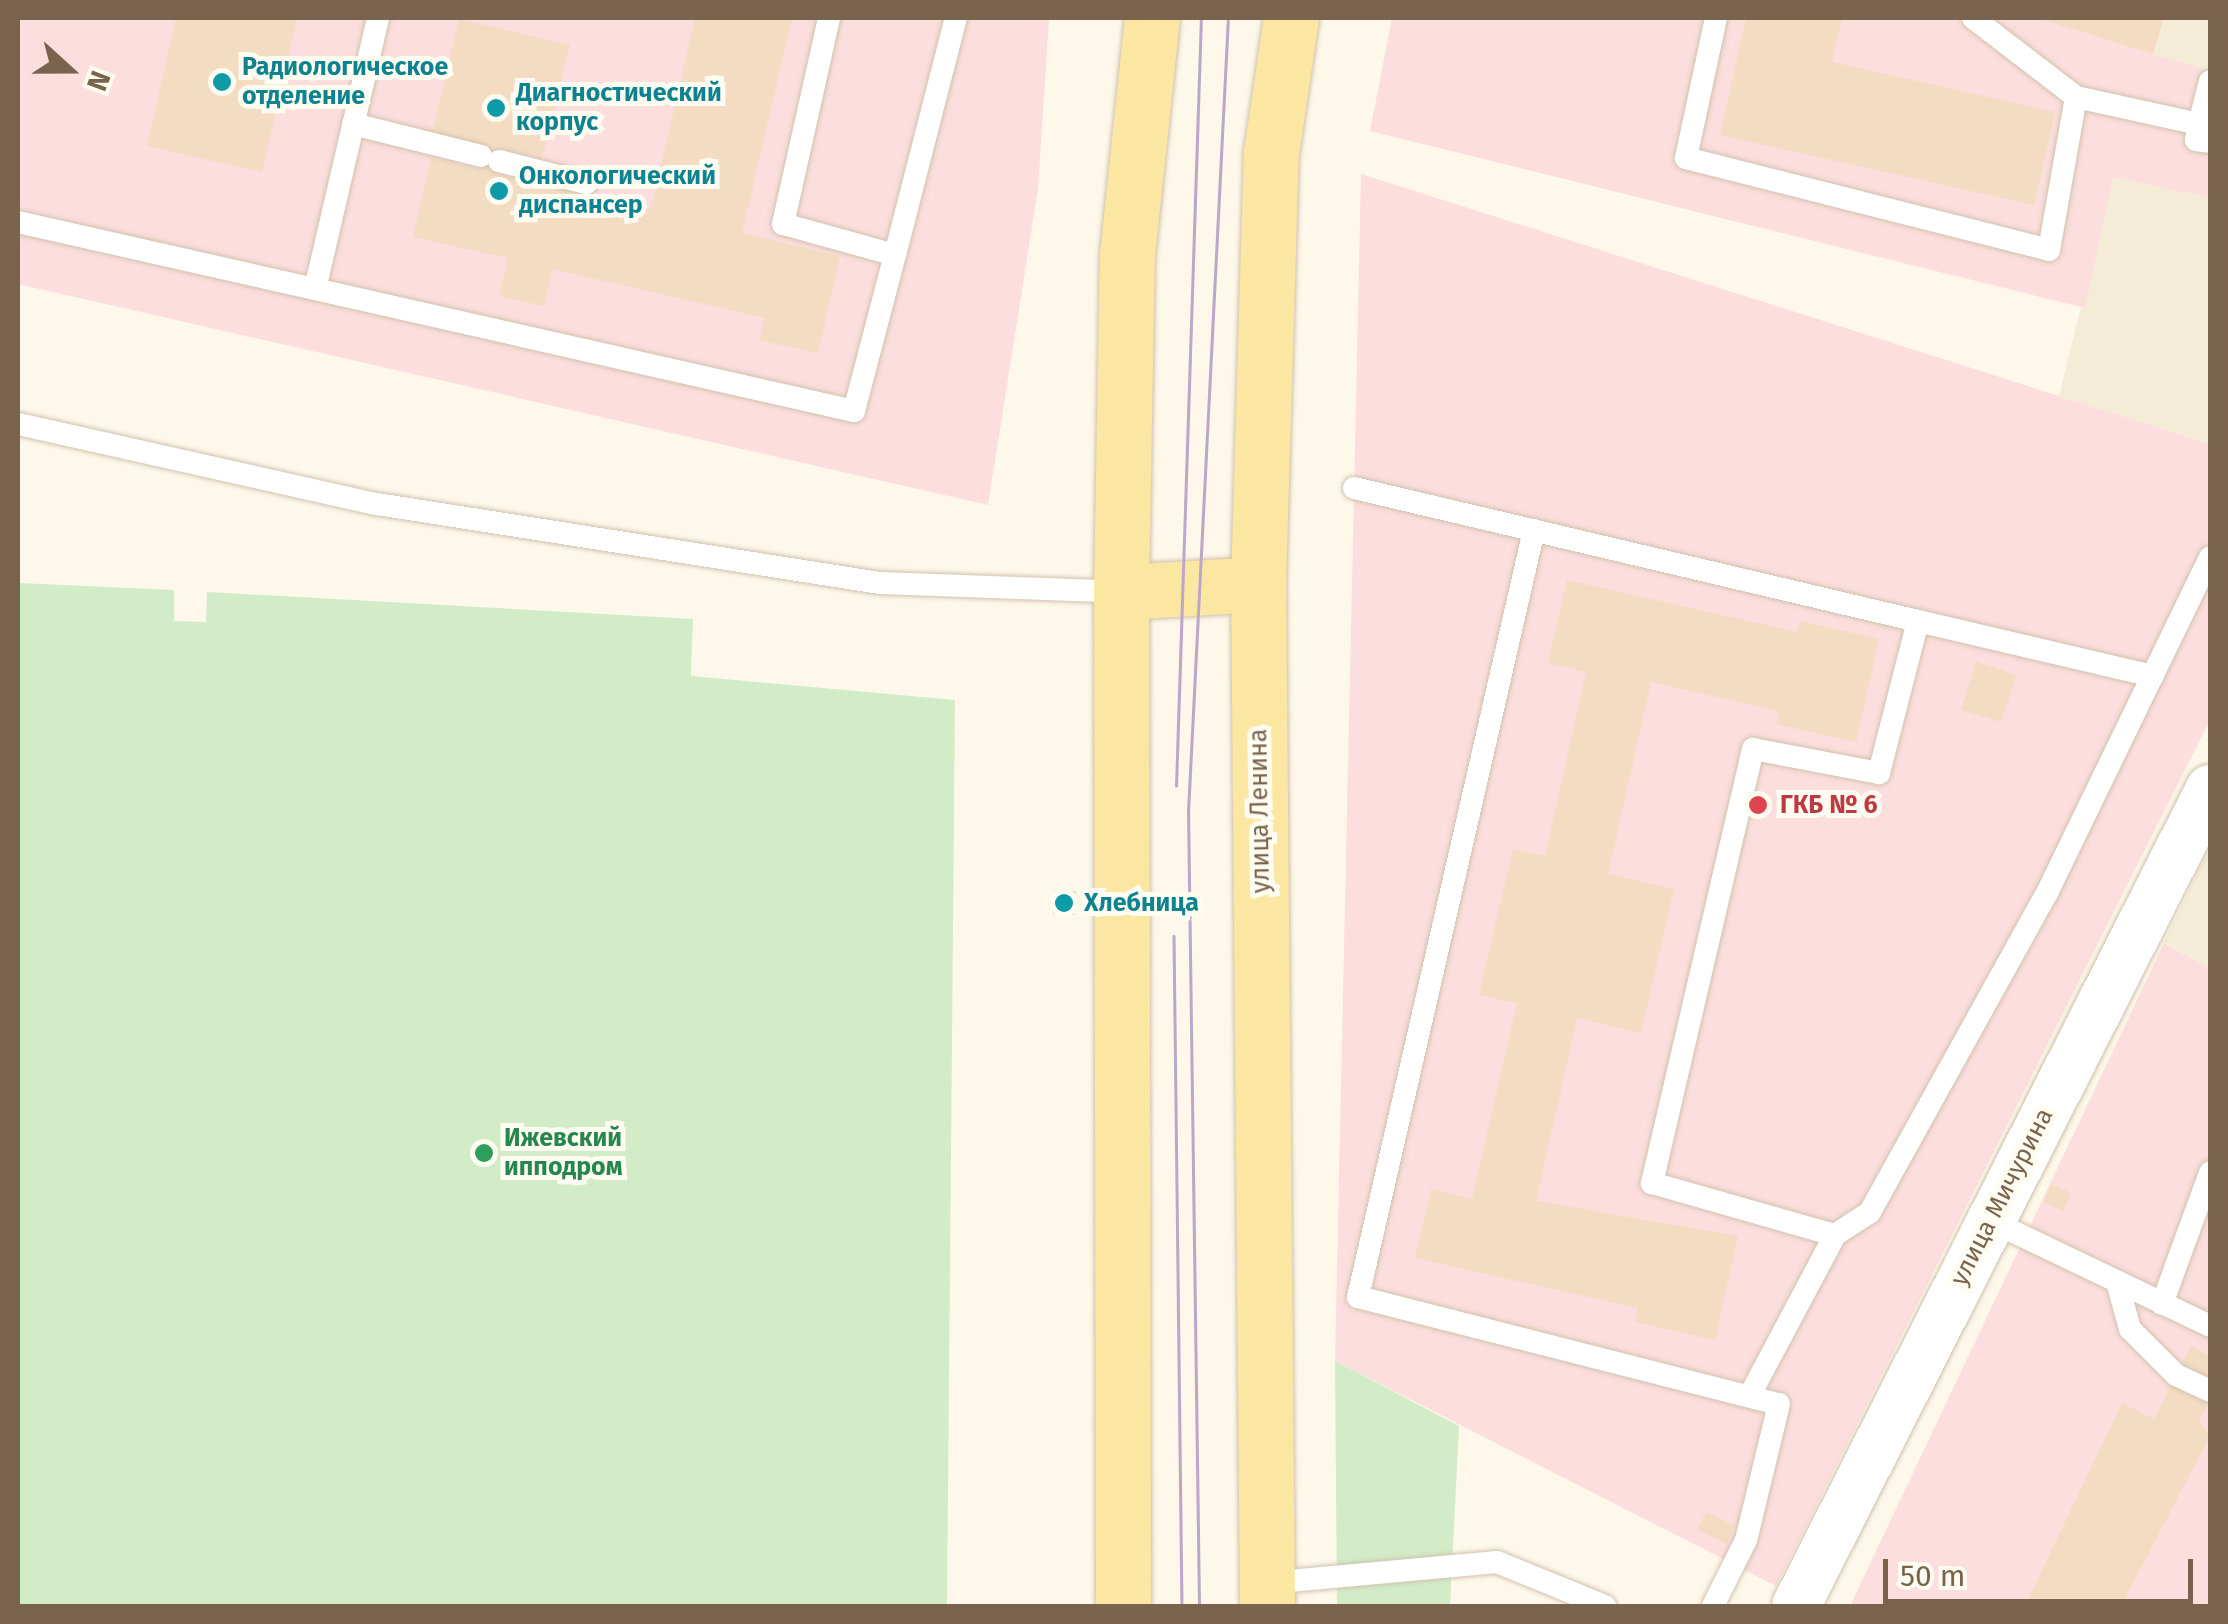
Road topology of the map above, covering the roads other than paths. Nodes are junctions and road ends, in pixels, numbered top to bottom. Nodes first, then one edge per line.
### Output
1 (378, 18) edge
2 (828, 18) edge
3 (956, 18) edge
4 (1152, 18) edge
5 (1292, 18) edge
6 (1716, 18) edge
7 (1974, 18) edge
8 (2210, 81) edge
9 (2076, 97) junction
10 (353, 124) junction
11 (2205, 133) edge
12 (586, 183) dead end
13 (18, 222) edge
14 (896, 255) junction
15 (315, 289) junction
16 (18, 424) edge
17 (1354, 488) dead end
18 (1534, 530) junction
19 (2210, 558) edge
20 (1258, 584) junction
21 (1121, 592) junction
22 (1918, 621) junction
23 (2153, 676) junction
24 (2210, 789) edge
25 (2210, 1173) edge
26 (1989, 1220) junction
27 (1835, 1235) junction
28 (2117, 1282) junction
29 (2162, 1304) junction
30 (2210, 1326) edge
31 (2210, 1391) edge
32 (1750, 1395) junction
33 (1267, 1595) edge
34 (1123, 1606) edge
35 (1605, 1606) edge
36 (1714, 1606) edge
37 (1796, 1606) edge

1 - 10 lane
2 - 14 lane
3 - 14 lane
4 - 21 main road
5 - 20 main road, улица Ленина
6 - 9 lane
7 - 9 lane
8 - 11 lane
9 - 11 lane
10 - 12 lane
10 - 15 lane
13 - 15 lane
14 - 15 lane
16 - 21 lane
17 - 18 lane
18 - 22 lane
18 - 32 lane
19 - 23 lane
20 - 21 main road
20 - 33 main road, улица Ленина
21 - 34 main road
22 - 23 lane
22 - 27 lane
23 - 27 lane
24 - 26 street, улица Мичурина
25 - 29 lane
26 - 28 lane
26 - 37 street, улица Мичурина
27 - 32 lane
28 - 29 lane
28 - 31 lane
29 - 30 lane
32 - 36 lane
33 - 35 lane

